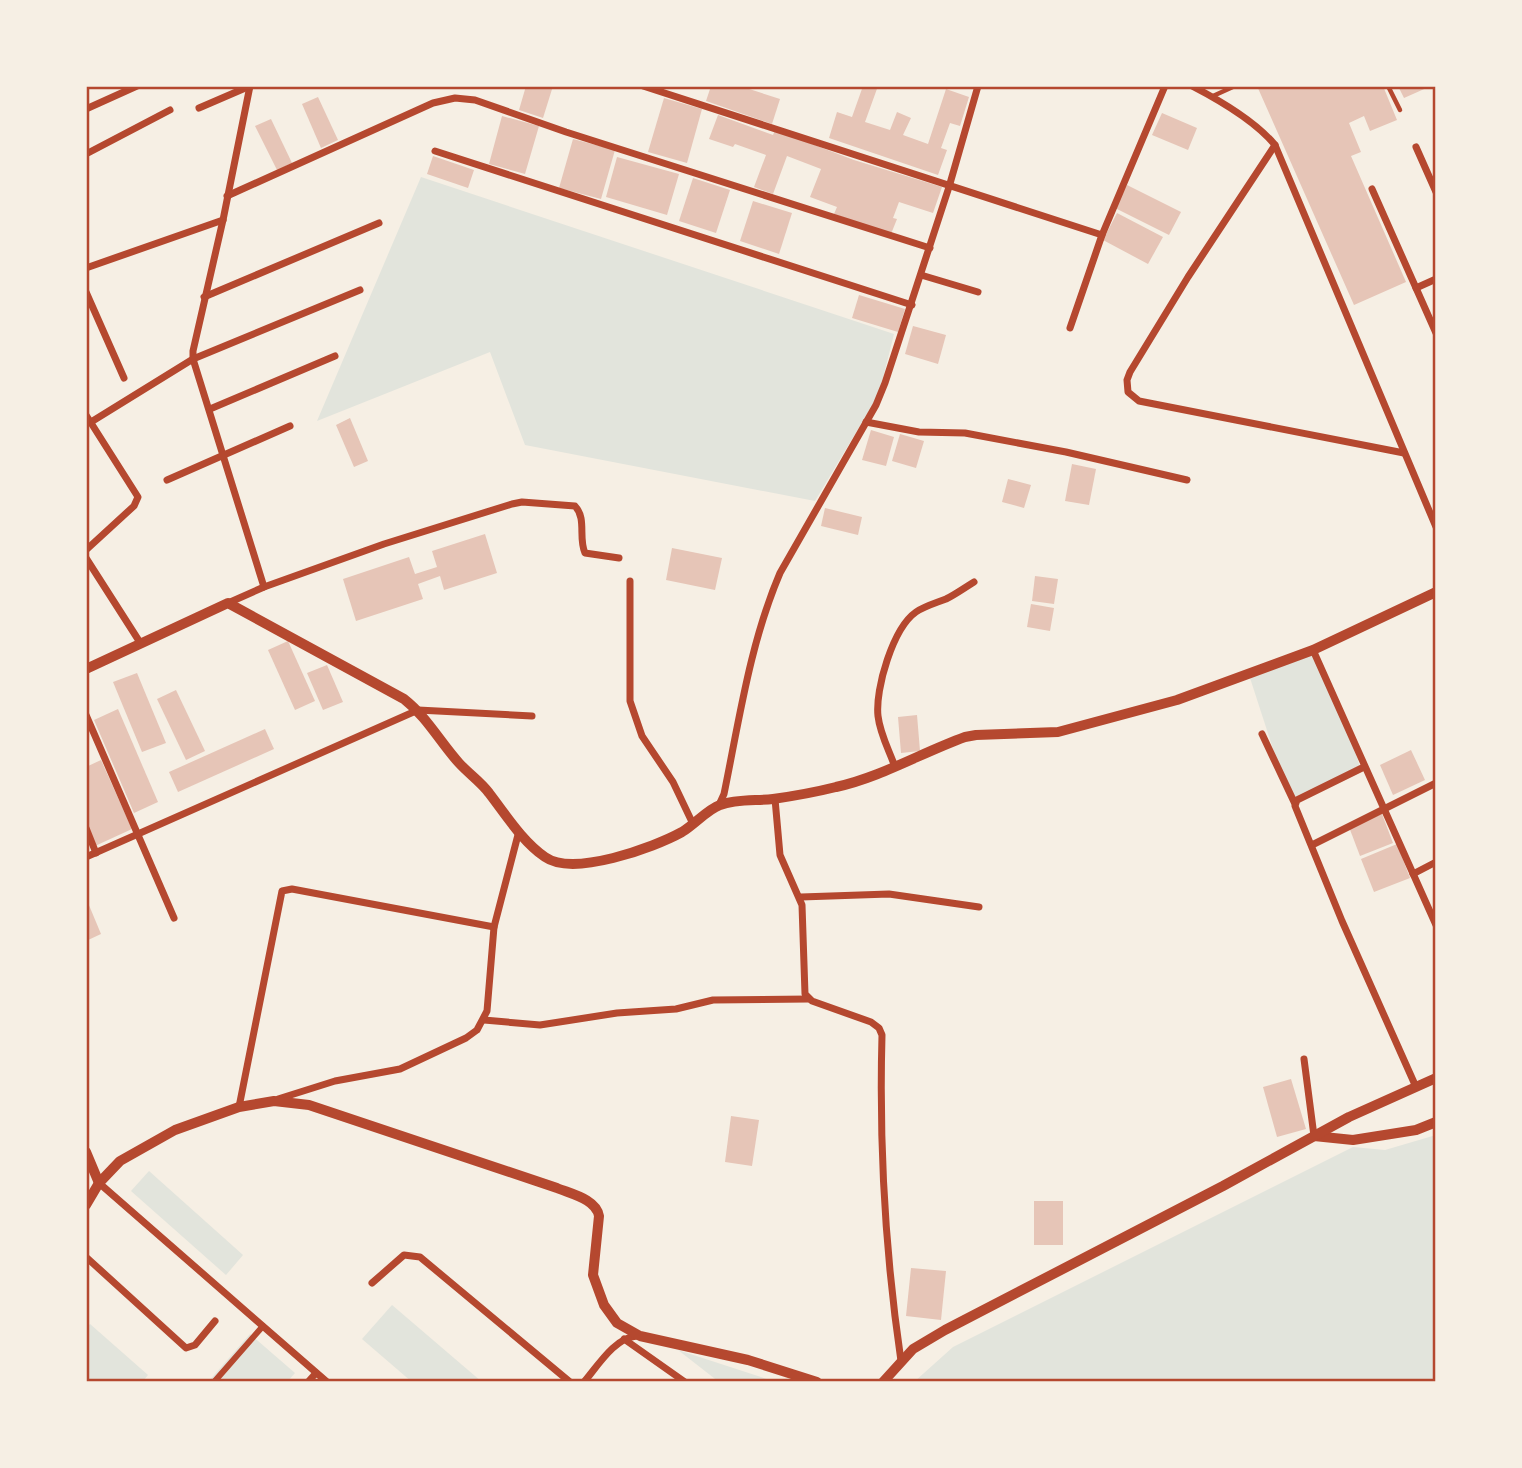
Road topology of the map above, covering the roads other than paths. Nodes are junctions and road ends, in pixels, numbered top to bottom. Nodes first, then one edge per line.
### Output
1 (137, 86) edge
2 (250, 86) edge
3 (643, 86) edge
4 (978, 86) edge
5 (1165, 86) edge
6 (1192, 86) edge
7 (1235, 86) edge
8 (1388, 86) edge
9 (1212, 96) junction
10 (200, 108) dead end
11 (86, 110) edge
12 (170, 110) dead end
13 (1400, 110) dead end
14 (1275, 145) junction
15 (1416, 147) dead end
16 (435, 151) dead end
17 (86, 154) edge
18 (949, 187) junction
19 (1372, 190) dead end
20 (1436, 192) edge
21 (227, 196) junction
22 (223, 220) junction
23 (379, 223) dead end
24 (1102, 236) junction
25 (929, 248) junction
26 (86, 268) edge
27 (921, 275) junction
28 (1436, 279) edge
29 (1416, 288) junction
30 (359, 290) dead end
31 (86, 292) edge
32 (978, 292) dead end
33 (204, 297) junction
34 (912, 304) junction
35 (1070, 328) dead end
36 (1436, 333) edge
37 (335, 356) dead end
38 (193, 359) junction
39 (124, 378) dead end
40 (210, 409) junction
41 (86, 415) edge
42 (91, 422) junction
43 (866, 422) junction
44 (290, 426) dead end
45 (1404, 453) junction
46 (222, 455) junction
47 (167, 480) dead end
48 (1187, 480) dead end
49 (1436, 527) edge
50 (86, 550) edge
51 (86, 558) edge
52 (619, 558) dead end
53 (630, 581) dead end
54 (974, 582) dead end
55 (264, 587) junction
56 (1436, 592) edge
57 (228, 603) junction
58 (141, 643) junction
59 (1313, 650) junction
60 (86, 669) edge
61 (418, 710) junction
62 (86, 715) edge
63 (533, 716) dead end
64 (1262, 734) dead end
65 (895, 767) junction
66 (1364, 767) junction
67 (1436, 783) edge
68 (775, 799) junction
69 (1295, 804) junction
70 (719, 805) junction
71 (1384, 810) junction
72 (693, 824) junction
73 (86, 828) edge
74 (519, 831) junction
75 (136, 834) junction
76 (1312, 845) junction
77 (96, 853) junction
78 (86, 857) edge
79 (1436, 863) edge
80 (1413, 874) junction
81 (801, 897) junction
82 (979, 906) dead end
83 (174, 918) dead end
84 (1436, 925) edge
85 (494, 927) junction
86 (810, 999) junction
87 (484, 1020) junction
88 (1304, 1059) dead end
89 (1436, 1078) edge
90 (1416, 1087) junction
91 (274, 1101) junction
92 (239, 1107) junction
93 (1436, 1122) edge
94 (1314, 1136) junction
95 (86, 1152) edge
96 (99, 1183) junction
97 (86, 1205) edge
98 (86, 1257) edge
99 (372, 1283) dead end
100 (215, 1321) dead end
101 (263, 1326) junction
102 (640, 1336) junction
103 (624, 1339) junction
104 (901, 1361) junction
105 (316, 1373) junction
106 (214, 1382) edge
107 (308, 1382) edge
108 (327, 1382) edge
109 (570, 1382) edge
110 (584, 1382) edge
111 (685, 1382) edge
112 (817, 1382) edge
113 (883, 1382) edge

1 - 11 street
2 - 10 street
2 - 21 street
3 - 18 street
4 - 18 street
5 - 24 street
6 - 9 street
7 - 9 lane
8 - 13 lane
9 - 14 street
12 - 17 street
14 - 45 street
14 - 45 street
15 - 20 street
16 - 34 street
18 - 24 street
18 - 25 street
19 - 29 street
21 - 22 street
21 - 25 street
22 - 26 street
22 - 33 street
23 - 33 street
24 - 35 street
25 - 27 street
27 - 32 street
27 - 34 street
28 - 29 street
29 - 36 street
30 - 38 street
31 - 39 street
33 - 38 street
34 - 43 street
37 - 40 street
38 - 40 street
38 - 42 street
40 - 46 street
41 - 42 street
42 - 50 street
43 - 48 street
43 - 70 street
44 - 46 street
45 - 49 street
46 - 47 street
46 - 55 street
51 - 58 street
52 - 55 street
53 - 72 street
54 - 65 street
55 - 57 street
56 - 59 street
57 - 58 street
57 - 61 street
58 - 60 street
59 - 65 street
59 - 66 street
61 - 63 street
61 - 74 street
61 - 75 street
62 - 75 street
64 - 69 street
65 - 68 street
66 - 69 street
66 - 71 street
67 - 71 street
68 - 70 street
68 - 81 street
69 - 76 street
70 - 72 street
71 - 76 street
71 - 80 street
72 - 74 street
73 - 77 street
74 - 85 street
75 - 77 street
75 - 83 street
76 - 90 street
77 - 78 street
79 - 80 street
80 - 84 street
81 - 82 street
81 - 86 street
85 - 87 street
85 - 92 street
86 - 87 street
86 - 104 street
87 - 91 street
88 - 94 street
89 - 90 street
90 - 94 street
91 - 92 street
91 - 102 street
92 - 96 street
93 - 94 street
94 - 104 street
95 - 96 street
96 - 97 street
96 - 101 street
98 - 100 street
99 - 109 street
101 - 105 street
101 - 106 street
102 - 103 street
102 - 112 street
103 - 110 street
103 - 111 street
104 - 113 street
105 - 107 street
105 - 108 street

